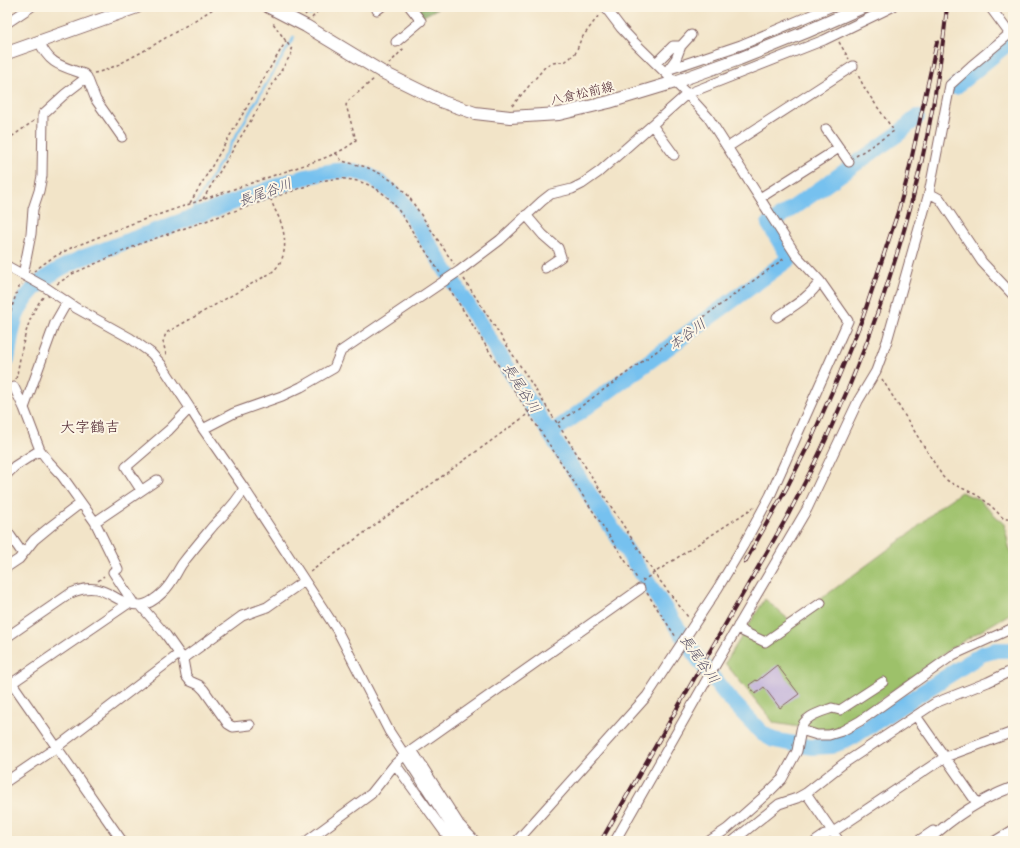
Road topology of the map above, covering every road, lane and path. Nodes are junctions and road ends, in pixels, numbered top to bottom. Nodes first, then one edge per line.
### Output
1 (31, 7) edge
2 (137, 7) edge
3 (216, 7) edge
4 (321, 7) edge
5 (410, 7) edge
6 (830, 7) edge
7 (892, 7) edge
8 (990, 7) edge
9 (273, 9) edge
10 (820, 9) edge
11 (858, 9) edge
12 (602, 10) edge
13 (7, 23) edge
14 (306, 26) junction
15 (1011, 33) edge
16 (692, 35) dead end
17 (835, 35) junction
18 (39, 41) junction
19 (286, 42) junction
20 (396, 42) dead end
21 (681, 46) junction
22 (7, 53) edge
23 (656, 63) junction
24 (853, 66) junction
25 (666, 71) junction
26 (382, 72) junction
27 (87, 77) junction
28 (675, 82) junction
29 (687, 94) junction
30 (43, 114) junction
31 (503, 116) junction
32 (652, 125) junction
33 (826, 129) dead end
34 (122, 137) dead end
35 (7, 140) edge
36 (728, 147) junction
37 (839, 148) junction
38 (336, 153) junction
39 (674, 155) dead end
40 (849, 162) joint
41 (929, 193) junction
42 (760, 198) junction
43 (271, 199) dead end
44 (202, 200) junction
45 (190, 204) junction
46 (526, 215) junction
47 (794, 252) junction
48 (7, 266) edge
49 (544, 268) dead end
50 (457, 272) junction
51 (27, 277) junction
52 (820, 281) junction
53 (1013, 295) edge
54 (67, 302) junction
55 (777, 317) dead end
56 (7, 323) edge
57 (157, 359) junction
58 (876, 370) junction
59 (14, 387) dead end
60 (544, 401) junction
61 (24, 408) junction
62 (190, 408) junction
63 (558, 423) junction
64 (203, 429) junction
65 (40, 450) junction
66 (7, 474) edge
67 (157, 480) dead end
68 (244, 488) junction
69 (141, 490) junction
70 (770, 496) junction
71 (82, 503) junction
72 (1012, 519) dead end
73 (95, 522) junction
74 (7, 531) edge
75 (23, 554) junction
76 (7, 567) edge
77 (113, 572) junction
78 (653, 573) junction
79 (303, 580) junction
80 (641, 585) joint
81 (94, 588) junction
82 (821, 603) dead end
83 (135, 604) junction
84 (693, 626) junction
85 (738, 626) junction
86 (1013, 629) edge
87 (7, 637) edge
88 (181, 657) junction
89 (1013, 670) edge
90 (10, 681) edge
91 (882, 682) dead end
92 (916, 716) junction
93 (250, 725) dead end
94 (801, 732) junction
95 (1013, 732) edge
96 (57, 747) junction
97 (408, 752) junction
98 (945, 757) junction
99 (395, 764) junction
100 (7, 781) edge
101 (1013, 786) edge
102 (806, 793) junction
103 (977, 803) junction
104 (954, 818) junction
105 (1013, 830) edge
106 (833, 831) junction
107 (122, 841) edge
108 (308, 841) edge
109 (451, 841) edge
110 (463, 841) edge
111 (475, 841) edge
112 (517, 841) edge
113 (615, 841) edge
114 (709, 841) edge
115 (733, 841) edge
116 (816, 841) edge
117 (839, 841) edge
118 (918, 841) edge
119 (928, 841) edge
120 (995, 841) edge

1 - 13 street
2 - 18 main road
3 - 27 path
4 - 14 path
5 - 20 street
6 - 10 street
7 - 17 street
8 - 15 street
9 - 14 main road, 八倉松前線
9 - 19 path
10 - 25 street
11 - 28 main road, 八倉松前線
12 - 23 street
12 - 31 path
14 - 26 main road, 八倉松前線
15 - 41 street
16 - 21 street
17 - 24 path
17 - 29 street
18 - 22 main road
18 - 27 street
19 - 44 path
19 - 45 path
21 - 23 street
21 - 25 street
23 - 25 street
24 - 36 street
24 - 40 path
25 - 28 street
26 - 31 main road, 八倉松前線
26 - 38 path
27 - 30 street
27 - 34 street
28 - 29 street
28 - 31 main road, 八倉松前線
29 - 32 street
29 - 36 street
30 - 35 path
30 - 51 street
32 - 39 street
32 - 46 street
33 - 37 street
36 - 42 street
37 - 40 street
37 - 42 street
38 - 44 path
38 - 50 path
41 - 53 street
41 - 58 street
42 - 47 street
43 - 57 path
44 - 45 path
45 - 51 path
46 - 49 street
46 - 50 street
47 - 52 street
47 - 63 path
48 - 51 street
50 - 60 path
50 - 64 street
51 - 54 street
51 - 56 path
52 - 55 street
52 - 70 street
54 - 57 street
54 - 61 street
57 - 62 street
58 - 72 path
58 - 85 street
59 - 61 street
60 - 63 path
60 - 79 path
61 - 65 street
62 - 64 street
62 - 69 street
63 - 78 path
64 - 68 street
65 - 66 street
65 - 71 street
67 - 69 street
68 - 79 street
68 - 83 street
69 - 73 street
70 - 78 path
70 - 84 street
71 - 73 street
71 - 75 street
73 - 77 street
74 - 75 street
75 - 76 street
77 - 81 path
77 - 83 street
78 - 80 path
78 - 84 path
79 - 88 street
79 - 97 street
80 - 97 street
81 - 83 street
81 - 87 street
82 - 85 street
83 - 88 street
83 - 90 street
84 - 112 street
85 - 113 street
86 - 94 street
88 - 93 street
88 - 96 street
89 - 92 street
90 - 96 street
91 - 94 street
92 - 98 street
92 - 102 street
94 - 114 street
95 - 98 street
96 - 100 street
96 - 107 street
97 - 99 street
97 - 110 street
97 - 111 street
98 - 103 street
98 - 106 street
99 - 108 street
99 - 109 street
101 - 103 street
102 - 106 street
102 - 115 street
103 - 104 street
104 - 118 street
104 - 119 street
105 - 120 street
106 - 116 street
106 - 117 street

